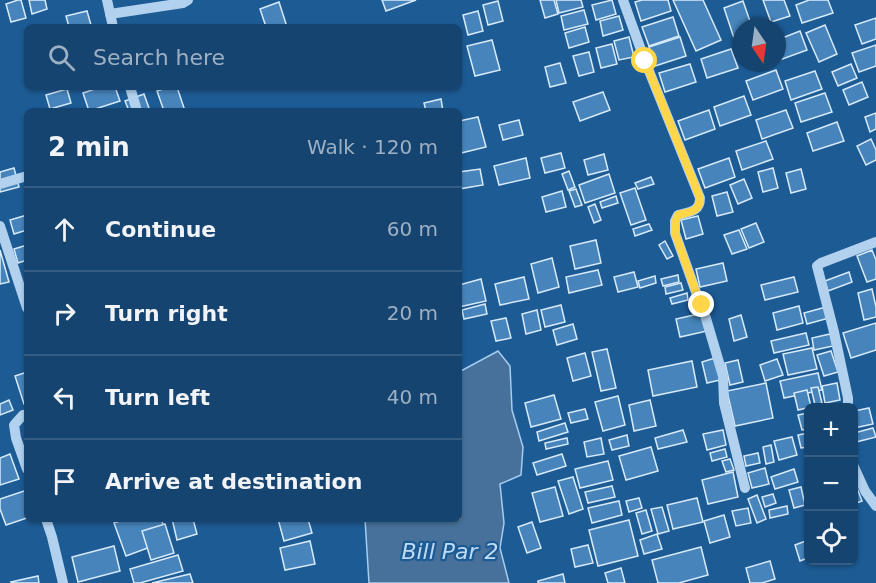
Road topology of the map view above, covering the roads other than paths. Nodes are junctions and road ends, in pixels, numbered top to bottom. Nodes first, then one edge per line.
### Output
1 (106, 0) edge
2 (188, 0) edge
3 (623, 0) edge
4 (110, 14) junction
5 (112, 24) edge
6 (131, 90) edge
7 (136, 108) edge
8 (24, 177) edge
9 (0, 184) edge
10 (0, 226) edge
11 (876, 242) edge
12 (24, 299) edge
13 (848, 403) edge
14 (24, 415) edge
15 (24, 461) edge
16 (858, 476) edge
17 (745, 488) dead end
18 (876, 506) edge
19 (47, 522) edge
20 (63, 583) edge

1 - 4 street
2 - 4 street
3 - 17 street
4 - 5 street
6 - 7 street
8 - 9 street
10 - 12 street
11 - 13 street
14 - 15 street
16 - 18 street
19 - 20 street

